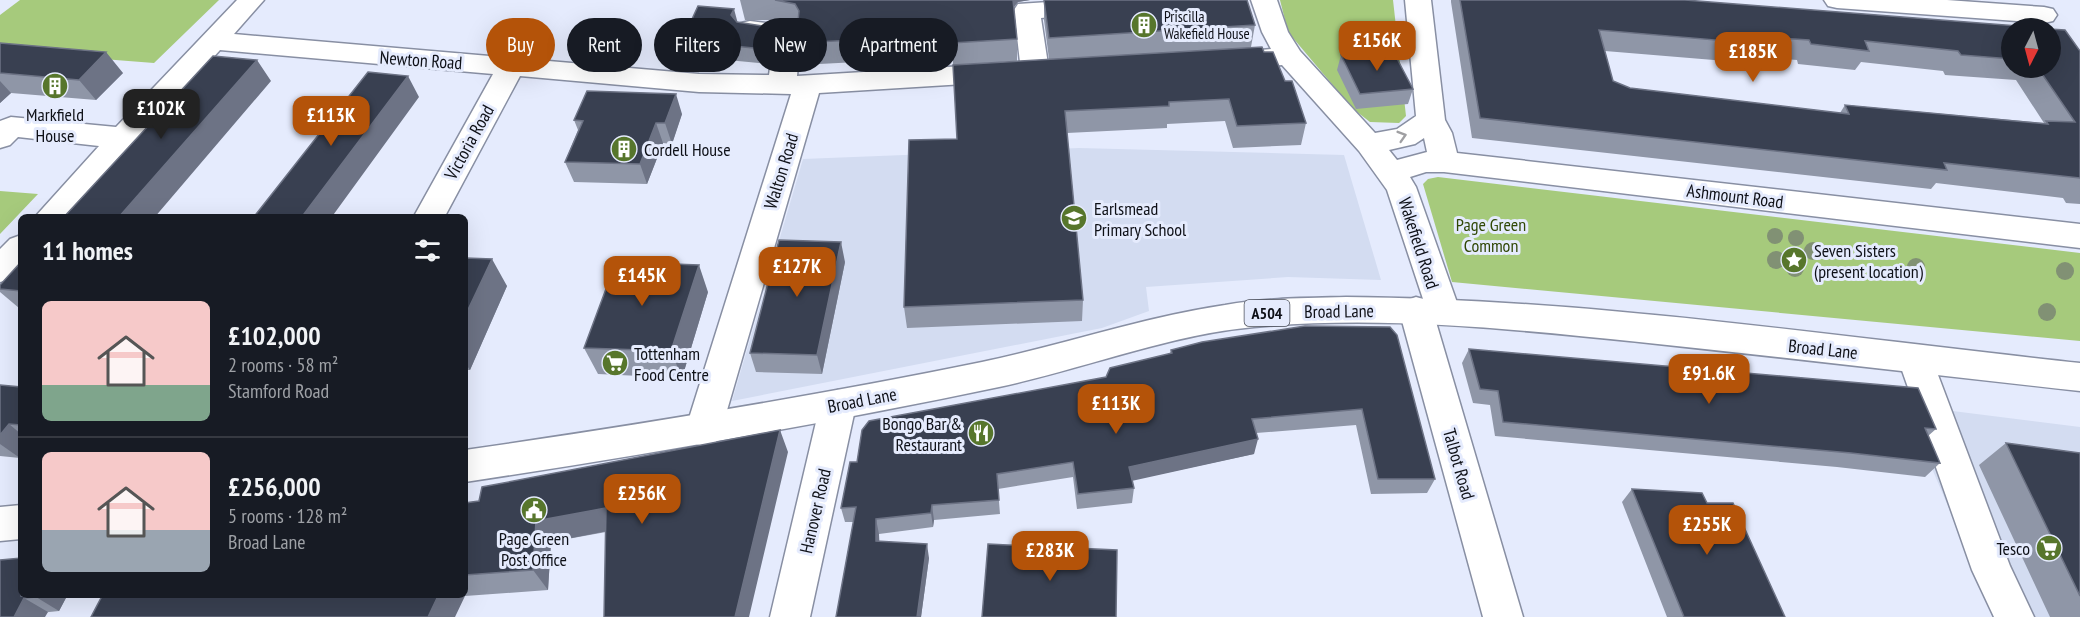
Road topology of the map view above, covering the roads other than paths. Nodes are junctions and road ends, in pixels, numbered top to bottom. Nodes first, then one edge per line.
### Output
1 (252, 0) edge
2 (1264, 0) edge
3 (1418, 0) edge
4 (1837, 0) edge
5 (2039, 7) edge
6 (1064, 9) edge
7 (750, 29) edge
8 (213, 41) junction
9 (1289, 56) junction
10 (1208, 61) edge
11 (486, 65) edge
12 (555, 71) edge
13 (508, 72) edge
14 (795, 85) junction
15 (1431, 120) junction
16 (0, 138) edge
17 (123, 138) junction
18 (1369, 144) junction
19 (1444, 162) junction
20 (1391, 172) junction
21 (53, 214) edge
22 (430, 214) edge
23 (2080, 236) edge
24 (18, 250) edge
25 (0, 270) edge
26 (1429, 311) junction
27 (1915, 359) junction
28 (2080, 377) edge
29 (838, 405) junction
30 (703, 431) junction
31 (468, 466) edge
32 (18, 522) edge
33 (0, 524) edge
34 (790, 617) edge
35 (1503, 617) edge
36 (2014, 617) edge

1 - 8 street
2 - 9 street, Wakefield Road
3 - 15 street
4 - 5 street
6 - 14 street, Newton Road
7 - 14 street, Walton Road
8 - 11 street, Newton Road
8 - 17 street
9 - 10 street
9 - 18 street, Wakefield Road
12 - 14 street, Newton Road
13 - 22 street, Victoria Road
14 - 30 street, Walton Road
18 -> 15 street
15 - 19 street
16 - 17 street
17 - 21 street
18 - 20 street, Wakefield Road
19 - 20 street, Ashmount Road
19 - 23 street, Ashmount Road
20 - 26 street, Wakefield Road
24 - 25 street
26 - 27 street, Broad Lane / A504
26 - 29 street, Broad Lane / A504
26 - 35 street, Talbot Road
27 - 28 street, Broad Lane / A504
27 - 36 street
29 - 30 street, Broad Lane / A504
29 - 34 street, Hanover Road
30 - 31 street, Broad Lane / A504
32 - 33 street

